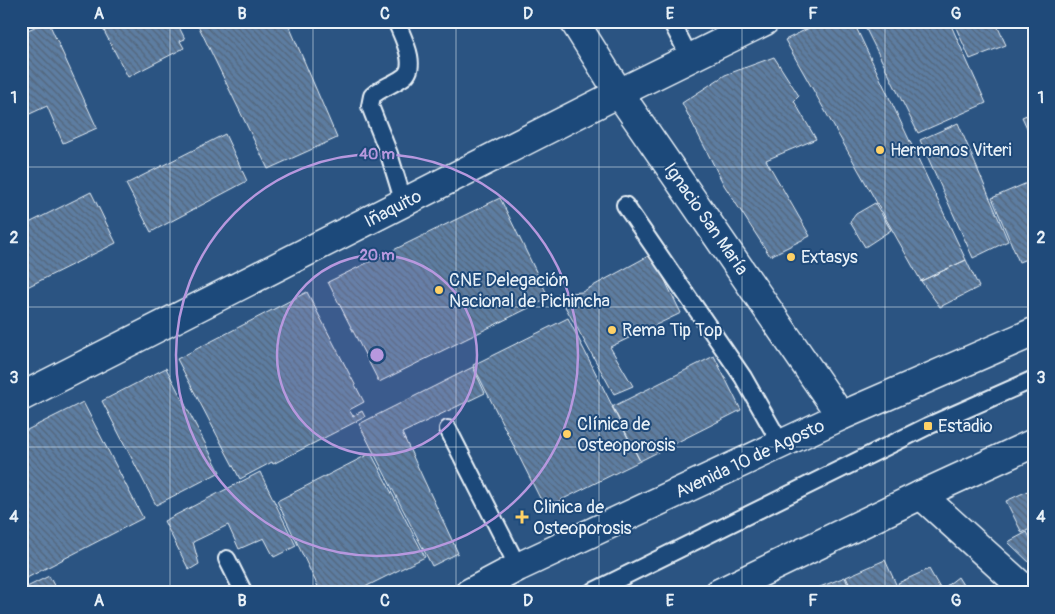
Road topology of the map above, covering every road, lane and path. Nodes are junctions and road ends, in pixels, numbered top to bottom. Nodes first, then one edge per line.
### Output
1 (396, 21) edge
2 (574, 21) edge
3 (671, 21) edge
4 (765, 21) edge
5 (690, 58) junction
6 (619, 93) junction
7 (404, 203) junction
8 (625, 205) dead end
9 (1034, 332) edge
10 (1034, 379) edge
11 (21, 397) edge
12 (841, 416) junction
13 (448, 429) dead end
14 (1034, 443) edge
15 (781, 444) junction
16 (921, 495) junction
17 (227, 559) dead end
18 (518, 567) junction
19 (244, 593) edge
20 (469, 593) edge
21 (590, 593) edge
22 (719, 593) edge
23 (1028, 593) edge

1 - 7 lane
2 - 6 street, Ignacio San María
3 - 5 lane
4 - 5 street, Iñaquito
5 - 6 street, Iñaquito
6 - 7 street, Iñaquito
6 - 12 street, Ignacio San María
7 - 11 street, Iñaquito
8 - 15 lane
9 - 12 street, Avenida 10 de Agosto
10 - 21 lane
12 - 15 street, Avenida 10 de Agosto
13 - 18 lane
14 - 16 street
15 - 18 street, Avenida 10 de Agosto
16 - 22 street
16 - 23 street
17 - 19 lane
18 - 20 street, Avenida 10 de Agosto

